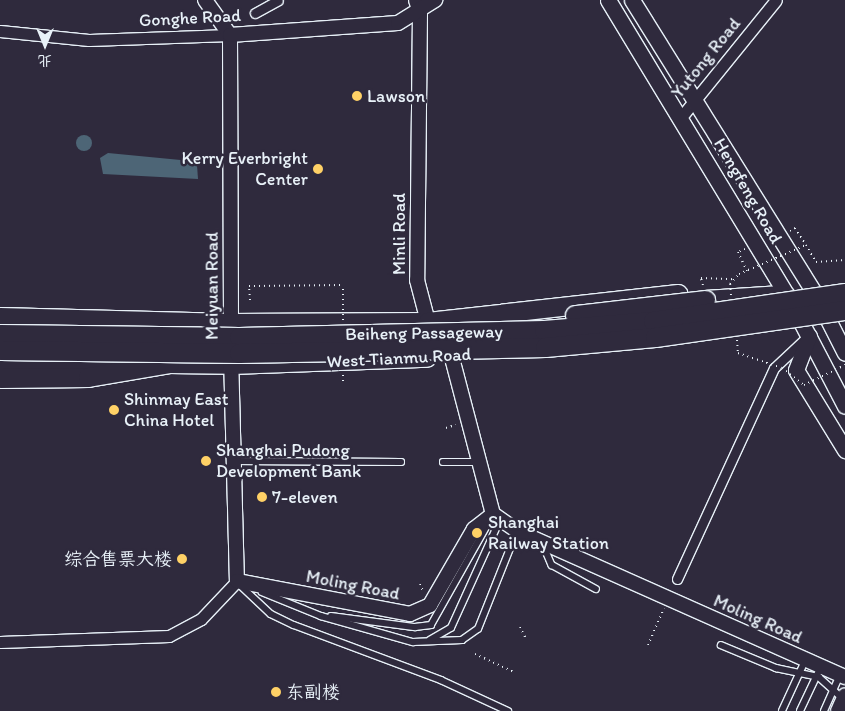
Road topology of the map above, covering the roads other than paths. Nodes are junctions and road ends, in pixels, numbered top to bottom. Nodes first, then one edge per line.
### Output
1 (205, 0) edge
2 (278, 0) edge
3 (435, 0) edge
4 (608, 0) edge
5 (632, 0) edge
6 (776, 0) edge
7 (418, 6) edge
8 (255, 13) dead end
9 (0, 31) edge
10 (230, 35) junction
11 (694, 97) junction
12 (682, 116) junction
13 (845, 288) edge
14 (814, 292) junction
15 (845, 294) edge
16 (787, 295) junction
17 (845, 310) edge
18 (845, 315) edge
19 (826, 317) junction
20 (801, 320) junction
21 (428, 322) junction
22 (231, 324) junction
23 (0, 334) edge
24 (366, 335) junction
25 (809, 336) junction
26 (845, 353) edge
27 (452, 358) junction
28 (0, 362) edge
29 (169, 363) junction
30 (232, 365) junction
31 (0, 378) edge
32 (845, 406) edge
33 (845, 450) edge
34 (234, 461) junction
35 (401, 462) dead end
36 (443, 462) dead end
37 (480, 462) junction
38 (497, 517) junction
39 (517, 531) junction
40 (541, 542) junction
41 (677, 580) dead end
42 (237, 581) junction
43 (596, 588) dead end
44 (321, 616) junction
45 (0, 642) edge
46 (423, 642) junction
47 (722, 645) dead end
48 (802, 667) junction
49 (818, 672) junction
50 (841, 691) edge
51 (508, 711) edge
52 (782, 711) edge
53 (800, 711) edge
54 (824, 711) edge

1 - 10 street
2 - 8 street
3 - 7 street, Gonghe Road
4 - 12 main road, Hengfeng Road
5 - 11 main road, Hengfeng Road
6 - 11 street, Yutong Road
7 - 10 street, Gonghe Road
7 - 21 street, Minli Road
9 - 10 street, Gonghe Road
10 - 22 street, Meiyuan Road
11 - 12 street, Yutong Road
11 - 14 main road, Hengfeng Road
12 - 16 main road, Hengfeng Road
13 - 14 main road
14 - 16 main road
14 - 19 main road, Hengfeng Road
15 - 24 highway, Beiheng Passageway, bridge
16 - 20 main road, Hengfeng Road
16 - 21 main road, West Tianmu Road
16 - 24 highway, bridge
17 - 23 highway, Beiheng Passageway, bridge
18 - 19 main road, West Tianmu Road
19 - 20 main road, West Tianmu Road
19 - 26 main road, Hengfeng Road
20 - 25 main road, Hengfeng Road
20 - 27 main road, West Tianmu Road
21 - 22 main road, West Tianmu Road
21 - 27 street, Minli Road
22 - 23 main road, West Tianmu Road
22 - 30 street, Meiyuan Road
23 - 24 highway, Beiheng Passageway, bridge
25 - 32 main road, Hengfeng Road
25 - 33 main road
25 - 41 street
27 - 30 main road, West Tianmu Road
27 - 37 street, Minli Road
28 - 29 main road, West Tianmu Road
29 - 30 main road, West Tianmu Road
29 - 31 highway
30 - 34 street, Meiyuan Road
34 - 35 lane
34 - 42 street, Meiyuan Road
36 - 37 lane
37 - 38 street, Minli Road
38 - 39 street, Moling Road
38 - 42 street, Moling Road
38 - 44 lane
38 - 46 lane
39 - 40 street, Moling Road
39 - 46 lane
40 - 43 lane
40 - 48 street, Moling Road
42 - 44 lane
42 - 45 street
42 - 51 lane
44 - 46 lane
47 - 48 lane
48 - 49 street, Moling Road
48 - 52 lane
49 - 50 street, Moling Road
49 - 53 lane
50 - 54 lane

